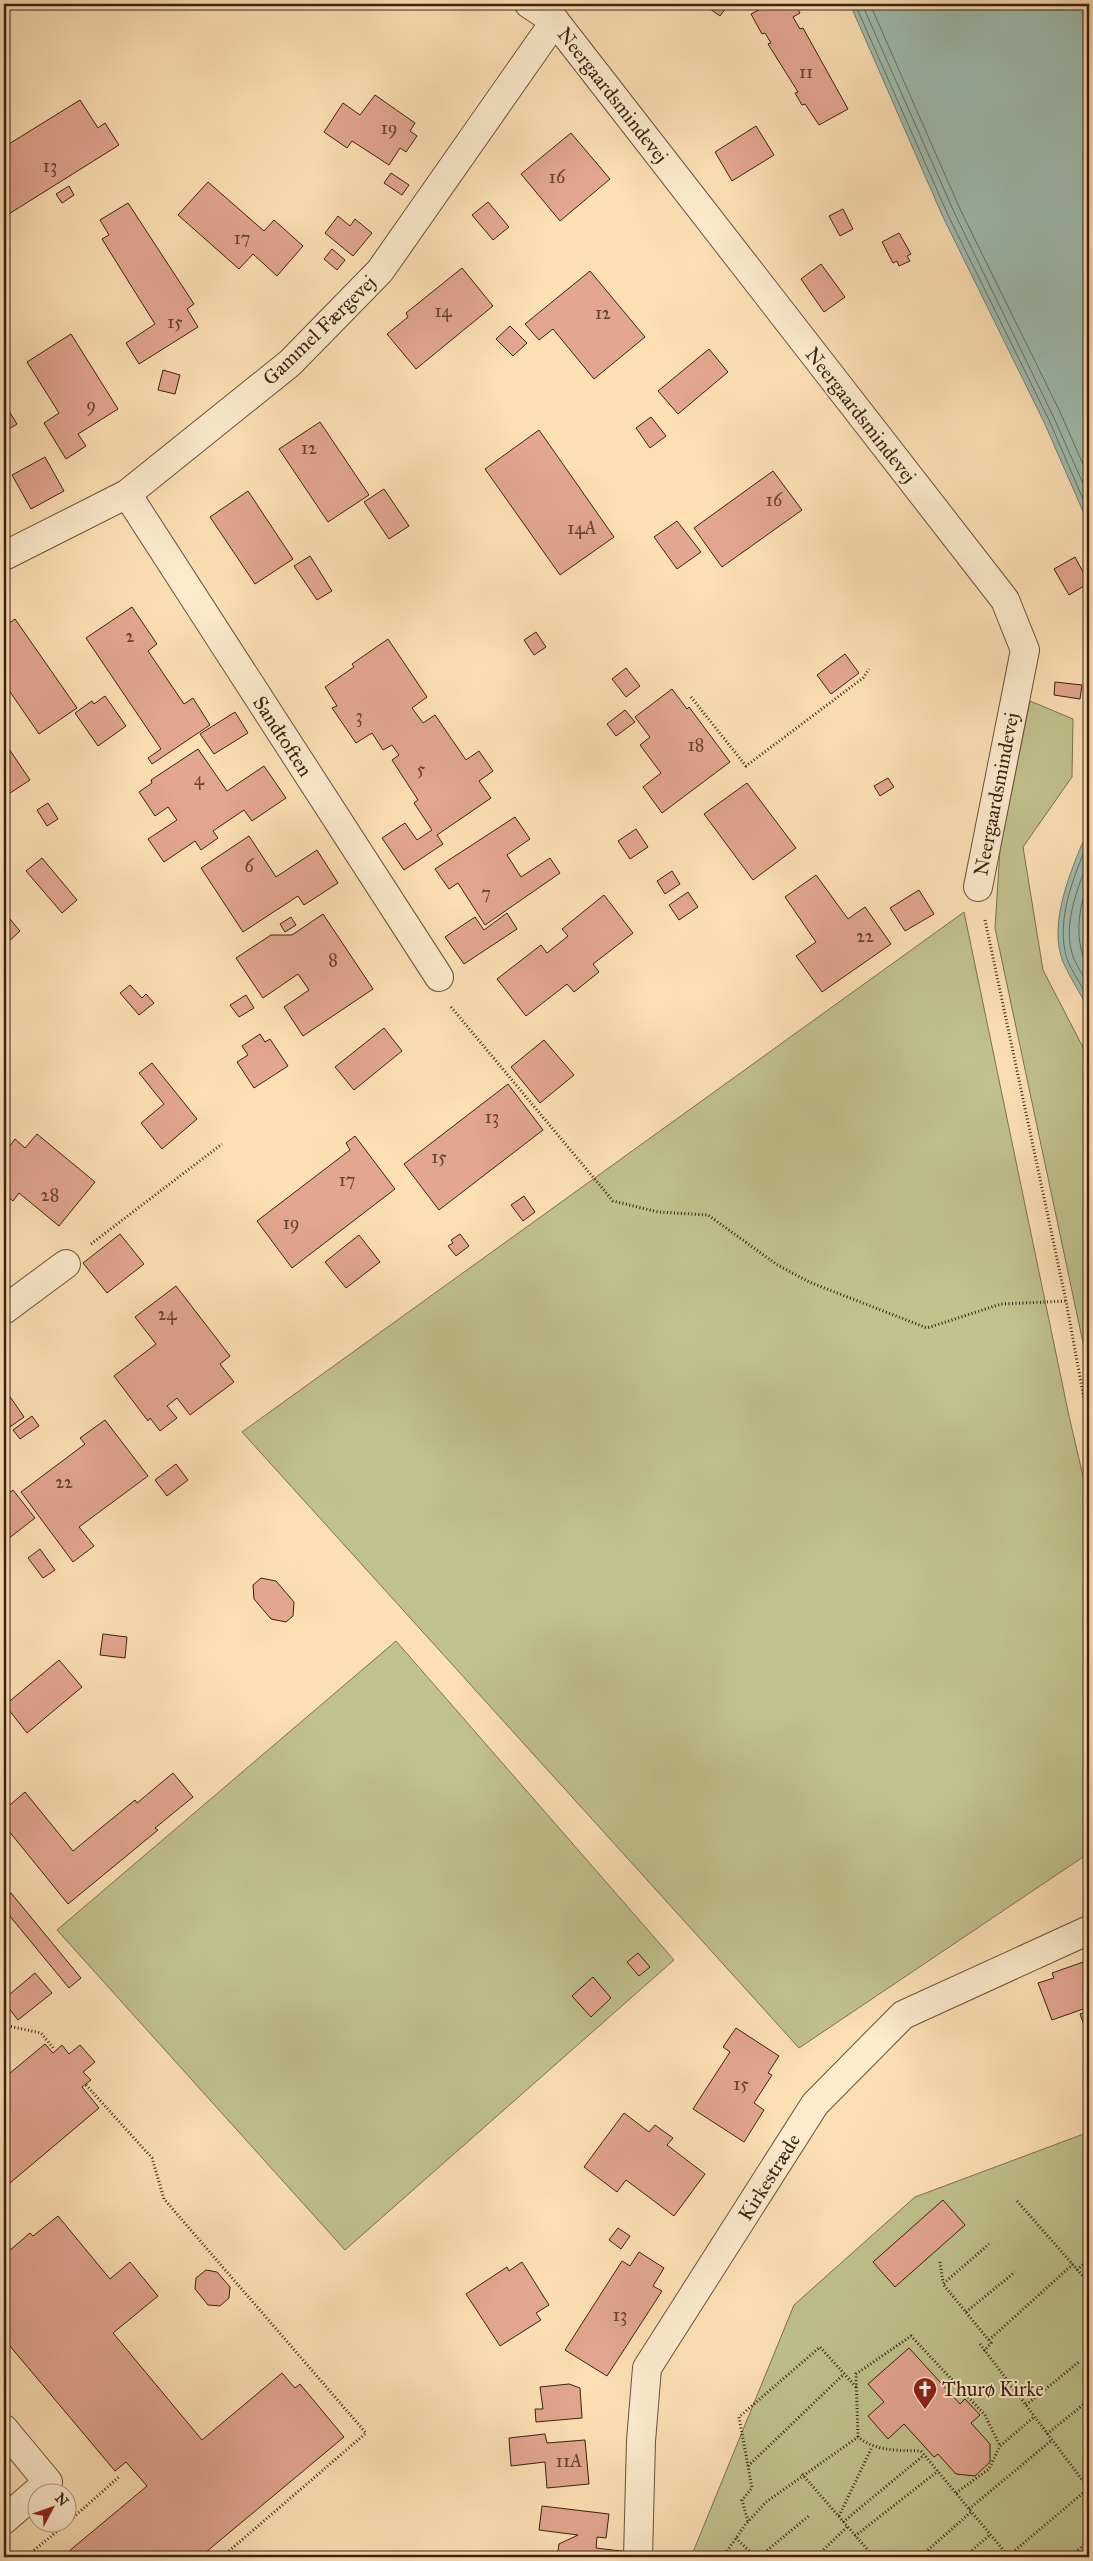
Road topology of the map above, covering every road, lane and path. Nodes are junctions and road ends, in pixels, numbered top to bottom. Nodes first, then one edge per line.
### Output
1 (529, 4) edge
2 (555, 21) junction
3 (127, 494) junction
4 (4, 556) edge
5 (870, 669) dead end
6 (691, 697) dead end
7 (978, 887) joint
8 (439, 977) joint
9 (222, 1144) dead end
10 (66, 1264) joint
11 (1066, 1301) junction
12 (4, 1310) edge
13 (1089, 1426) edge
14 (1089, 1930) edge
15 (4, 2025) edge
16 (54, 2049) dead end
17 (86, 2085) dead end
18 (1086, 2186) dead end
19 (1089, 2189) edge
20 (1016, 2200) dead end
21 (989, 2244) dead end
22 (1089, 2259) edge
23 (940, 2262) dead end
24 (1072, 2264) junction
25 (1077, 2270) junction
26 (1015, 2272) dead end
27 (1089, 2283) edge
28 (943, 2284) junction
29 (966, 2312) junction
30 (989, 2340) junction
31 (980, 2344) dead end
32 (984, 2351) junction
33 (1080, 2360) dead end
34 (844, 2374) junction
35 (857, 2388) junction
36 (1089, 2400) edge
37 (1026, 2405) junction
38 (1034, 2417) junction
39 (4, 2430) edge
40 (1047, 2434) junction
41 (858, 2437) junction
42 (1052, 2440) junction
43 (1000, 2446) junction
44 (872, 2447) junction
45 (924, 2455) junction
46 (748, 2466) junction
47 (938, 2471) junction
48 (802, 2474) junction
49 (120, 2476) dead end
50 (1089, 2489) edge
51 (956, 2493) junction
52 (970, 2510) junction
53 (78, 2512) edge
54 (810, 2515) dead end
55 (839, 2516) junction
56 (4, 2520) edge
57 (748, 2521) junction
58 (843, 2522) junction
59 (847, 2527) junction
60 (52, 2534) edge
61 (990, 2535) junction
62 (855, 2536) junction
63 (736, 2538) junction
64 (1089, 2540) edge
65 (26, 2557) edge
66 (222, 2557) edge
67 (638, 2557) edge
68 (723, 2557) edge
69 (757, 2557) edge
70 (816, 2557) edge
71 (874, 2557) edge
72 (920, 2557) edge
73 (964, 2557) edge
74 (1008, 2557) edge
75 (1070, 2557) edge

1 - 2 street, Neergaardsmindevej
2 - 3 street, Gammel Færgevej
2 - 7 street, Neergaardsmindevej
3 - 4 street, Gammel Færgevej
3 - 8 street, Sandtoften
5 - 6 path
7 - 11 path
8 - 11 path
9 - 10 path
10 - 12 street
11 - 13 path
14 - 67 street, Kirkestræde
15 - 16 path
17 - 66 path
18 - 19 path
20 - 24 path
21 - 28 path
22 - 25 path
23 - 28 path
24 - 25 path
24 - 30 path
25 - 27 path
26 - 29 path
28 - 29 path
29 - 30 path
30 - 32 path
31 - 32 path
32 - 37 path
33 - 37 path
34 - 35 path
34 - 46 path
34 - 46 path
35 - 41 path
35 - 43 path
36 - 40 path
37 - 38 path
38 - 40 path
38 - 43 path
39 - 56 street
40 - 42 path
41 - 44 path
41 - 48 path
42 - 50 path
42 - 52 path
43 - 51 path
44 - 45 path
44 - 55 path
45 - 47 path
45 - 58 path
46 - 57 path
47 - 51 path
47 - 62 path
48 - 55 path
48 - 57 path
49 - 53 path
50 - 74 path
51 - 52 path
52 - 61 path
52 - 72 path
54 - 69 path
55 - 58 path
57 - 63 path
58 - 59 path
59 - 62 path
59 - 70 path
60 - 65 path
61 - 73 path
61 - 74 path
62 - 71 path
63 - 68 path
63 - 69 path
64 - 75 path

